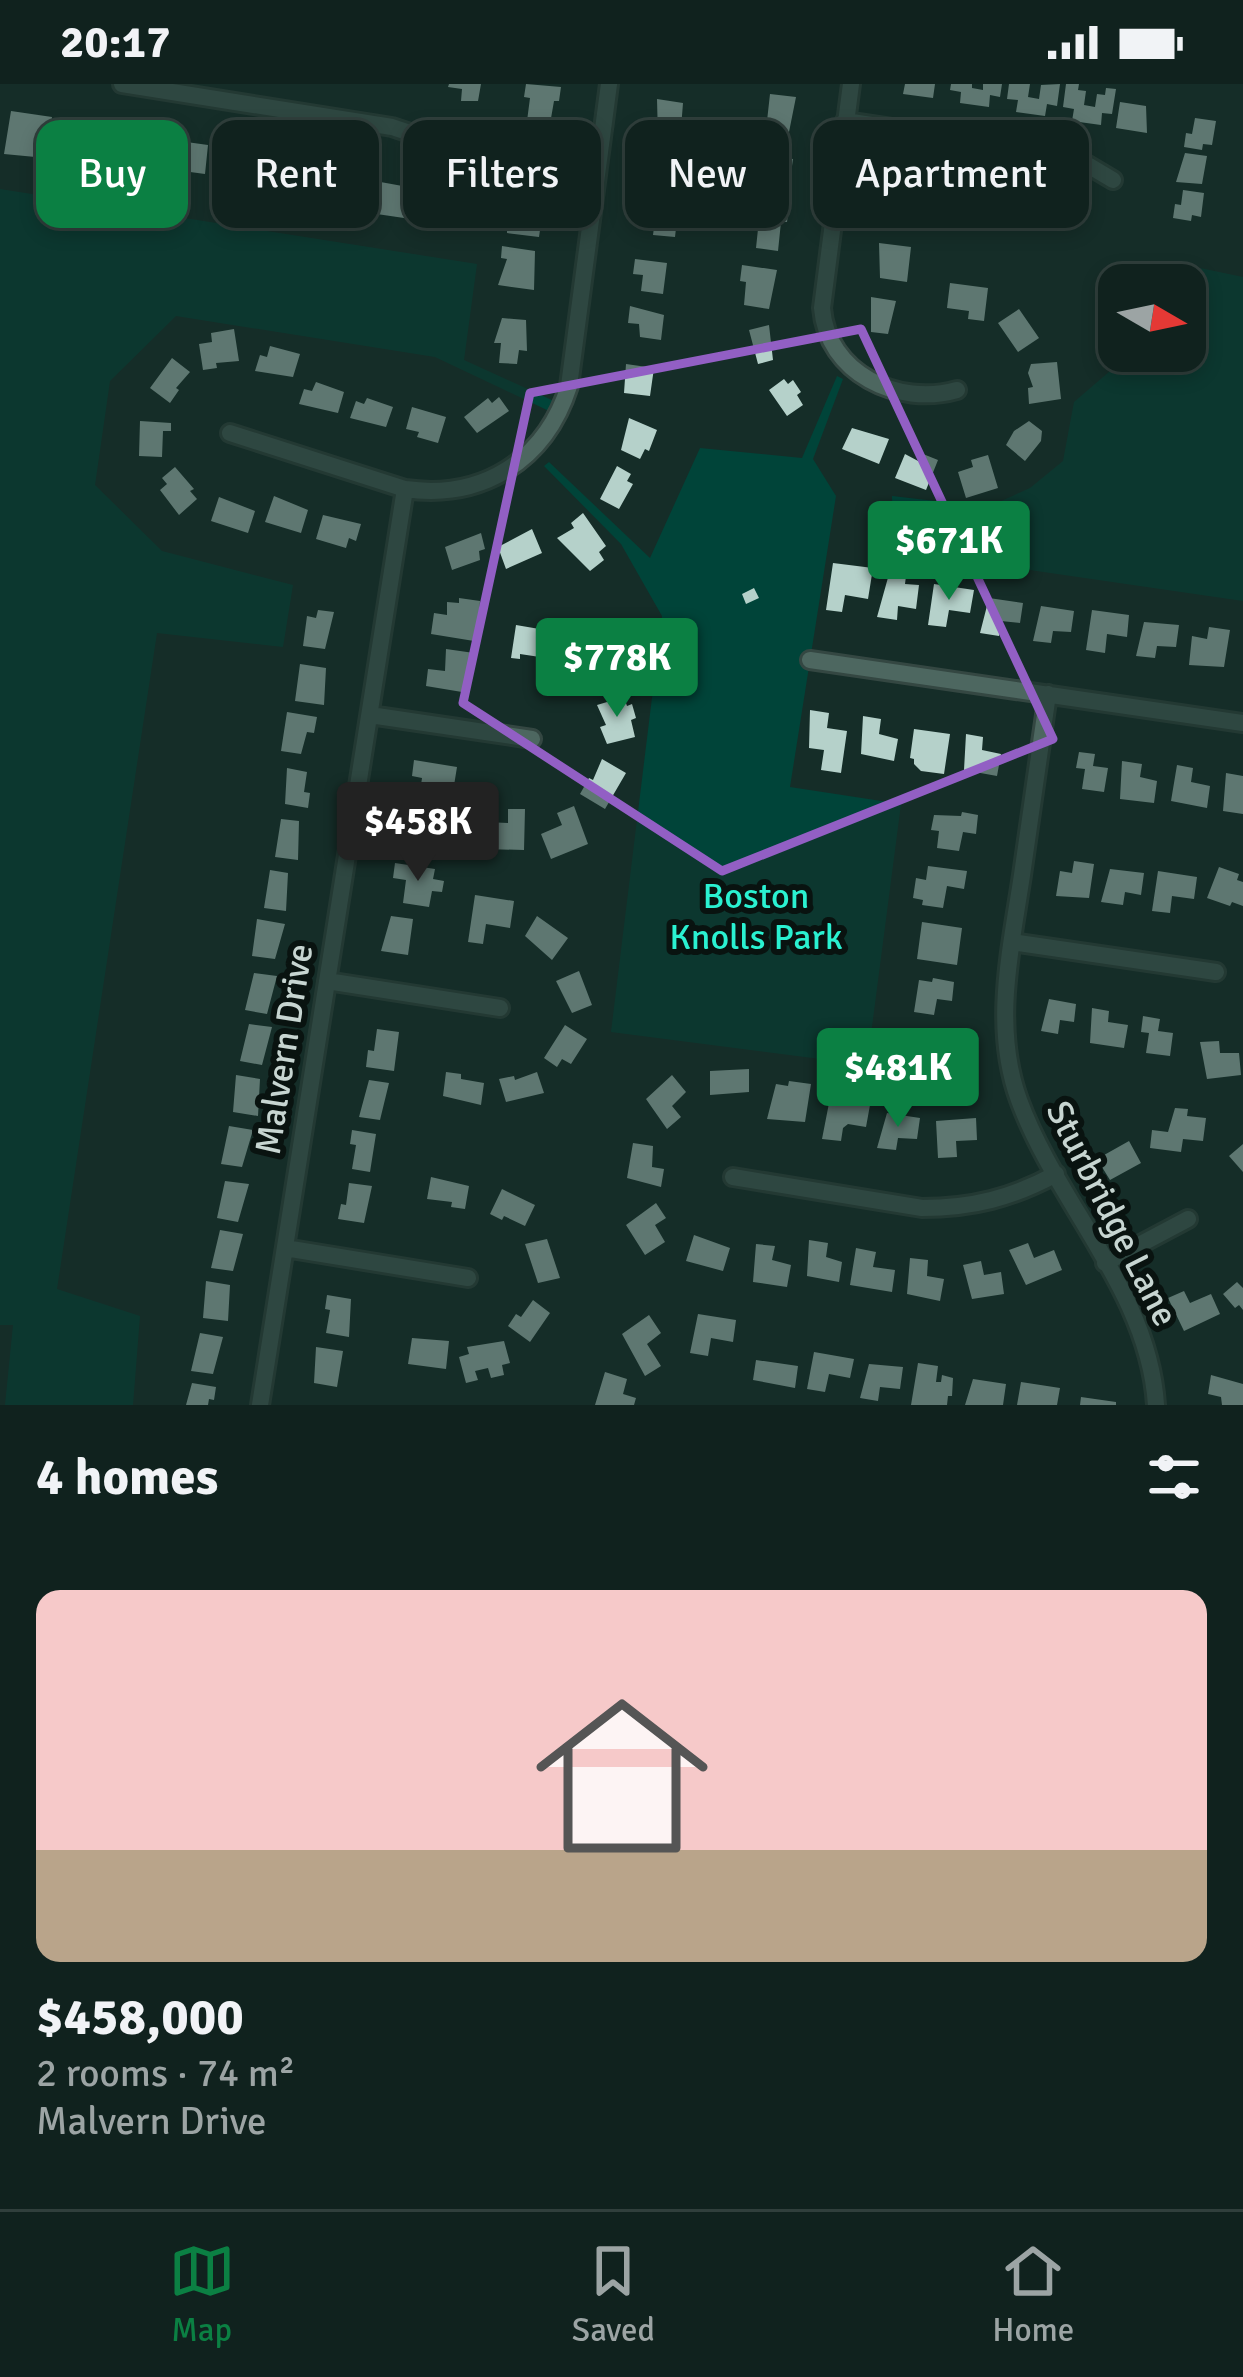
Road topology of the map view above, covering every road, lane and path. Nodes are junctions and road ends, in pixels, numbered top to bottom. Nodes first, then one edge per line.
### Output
1 (122, 84) edge
2 (609, 84) edge
3 (851, 84) edge
4 (845, 120) edge
5 (403, 131) edge
6 (601, 141) edge
7 (1089, 165) edge
8 (1113, 180) dead end
9 (590, 228) edge
10 (832, 228) edge
11 (957, 390) dead end
12 (230, 434) dead end
13 (405, 489) junction
14 (810, 659) dead end
15 (1048, 694) junction
16 (370, 715) junction
17 (1243, 723) edge
18 (532, 739) dead end
19 (1012, 942) junction
20 (1216, 972) dead end
21 (327, 981) junction
22 (500, 1008) dead end
23 (1056, 1174) junction
24 (733, 1178) dead end
25 (1188, 1219) dead end
26 (285, 1248) junction
27 (1106, 1263) junction
28 (468, 1277) dead end
29 (260, 1405) edge
30 (1156, 1405) edge

1 - 5 street
2 - 6 street
3 - 4 street
7 - 8 street
9 - 13 street
10 - 11 street
12 - 13 street
13 - 16 street, Malvern Drive
14 - 15 street
15 - 17 street
15 - 19 street, Sturbridge Lane
16 - 18 street
16 - 21 street, Malvern Drive
19 - 20 street
19 - 23 street, Sturbridge Lane
21 - 22 street
21 - 26 street, Malvern Drive
23 - 24 street
23 - 27 street, Sturbridge Lane
25 - 27 street
26 - 28 street
26 - 29 street, Malvern Drive
27 - 30 street, Sturbridge Lane

